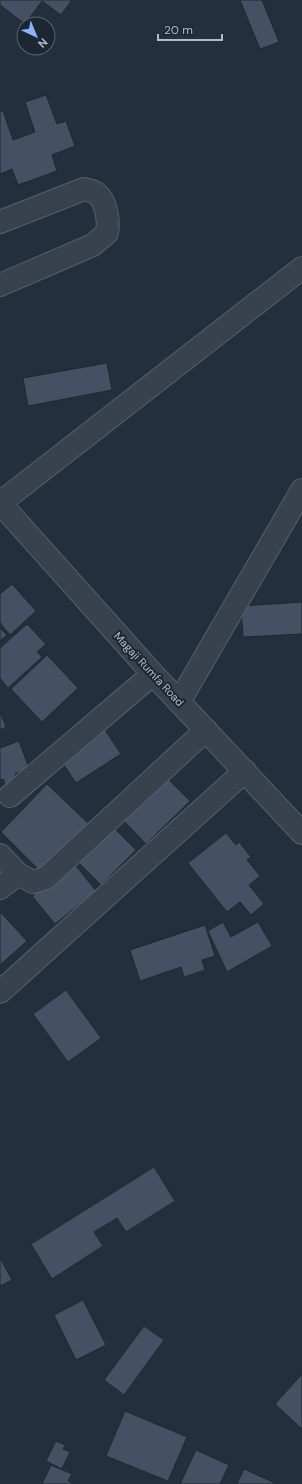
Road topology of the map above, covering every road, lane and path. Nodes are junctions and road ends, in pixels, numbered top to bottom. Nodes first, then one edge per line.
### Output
1 (0, 222) edge
2 (302, 268) edge
3 (0, 285) edge
4 (302, 490) edge
5 (0, 503) edge
6 (153, 674) junction
7 (180, 702) junction
8 (206, 730) junction
9 (245, 772) junction
10 (10, 796) dead end
11 (302, 833) edge
12 (0, 855) edge
13 (18, 874) junction
14 (0, 888) edge
15 (0, 992) edge

1 - 3 street
2 - 5 street
4 - 7 street
5 - 6 street, Magaji Rumfa Road
6 - 7 street, Magaji Rumfa Road
6 - 10 street
7 - 8 street, Magaji Rumfa Road
8 - 9 street, Magaji Rumfa Road
8 - 13 street
9 - 11 street, Magaji Rumfa Road
9 - 15 street
12 - 13 street
13 - 14 street

